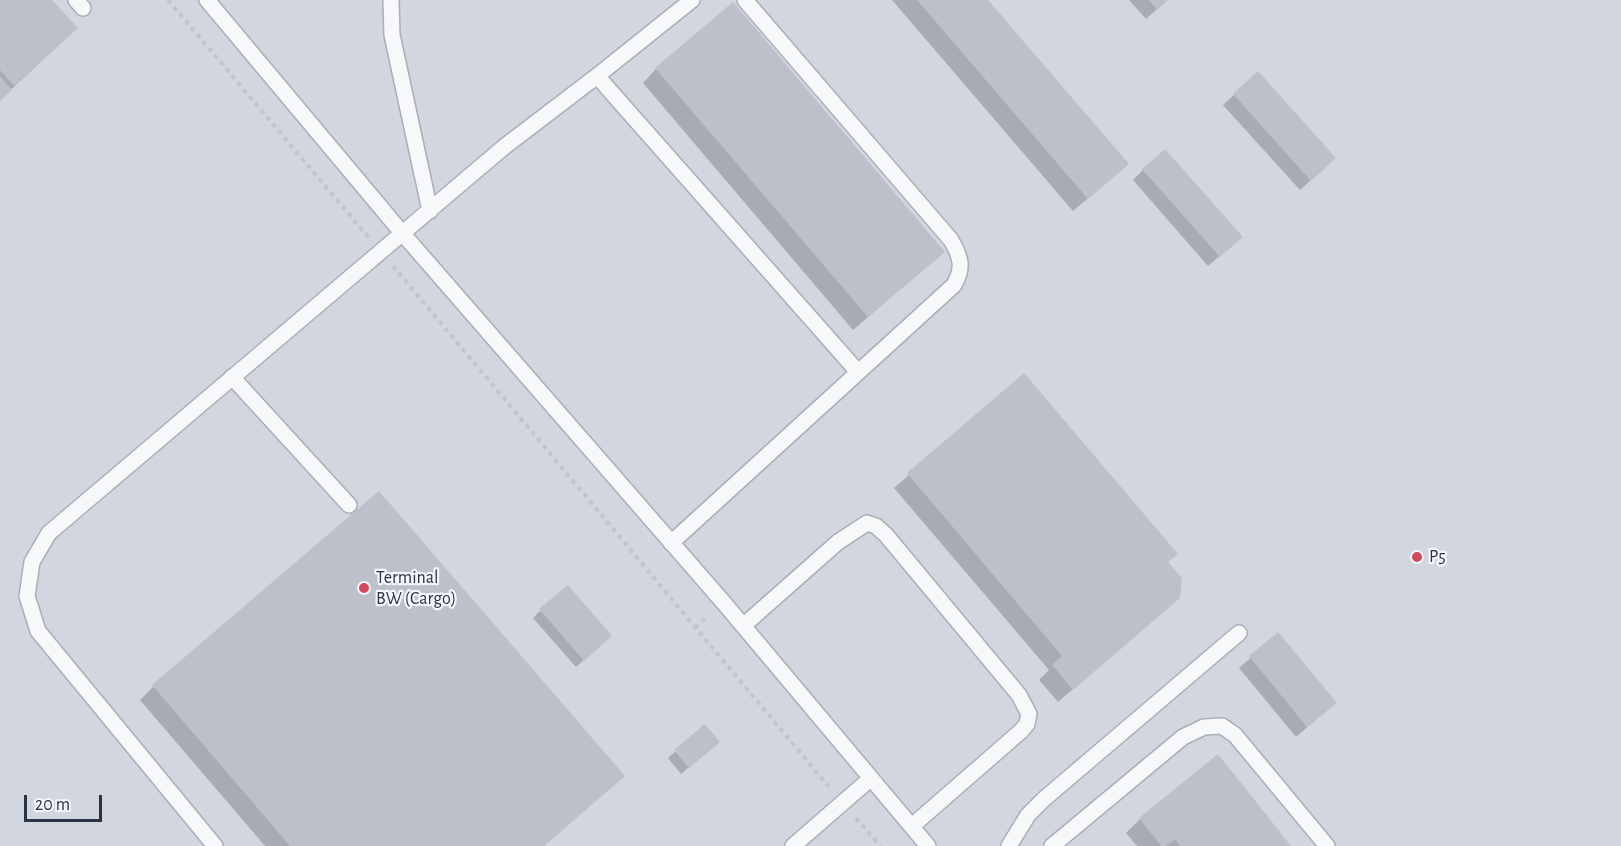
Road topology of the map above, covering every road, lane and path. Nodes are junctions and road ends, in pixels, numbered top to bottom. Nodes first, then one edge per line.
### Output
1 (168, 0) edge
2 (207, 0) edge
3 (391, 0) edge
4 (692, 0) edge
5 (745, 0) edge
6 (597, 76) junction
7 (430, 211) junction
8 (402, 234) junction
9 (380, 251) junction
10 (858, 372) junction
11 (232, 377) junction
12 (349, 505) dead end
13 (671, 543) junction
14 (743, 626) junction
15 (1239, 633) dead end
16 (870, 779) junction
17 (843, 804) junction
18 (912, 826) junction
19 (215, 846) edge
20 (793, 846) edge
21 (880, 846) edge
22 (928, 846) edge
23 (1009, 846) edge
24 (1052, 846) edge
25 (1327, 846) edge

1 - 9 path
2 - 8 lane
3 - 7 lane
4 - 6 lane
5 - 10 lane
6 - 7 lane
6 - 10 lane
7 - 8 lane
8 - 9 lane
8 - 13 lane
9 - 11 lane
9 - 17 path
10 - 13 lane
11 - 12 lane
11 - 19 lane
13 - 14 lane
14 - 16 lane
14 - 18 lane
15 - 23 lane
16 - 17 lane
16 - 18 lane
17 - 20 lane
17 - 21 path
18 - 22 lane
24 - 25 lane

